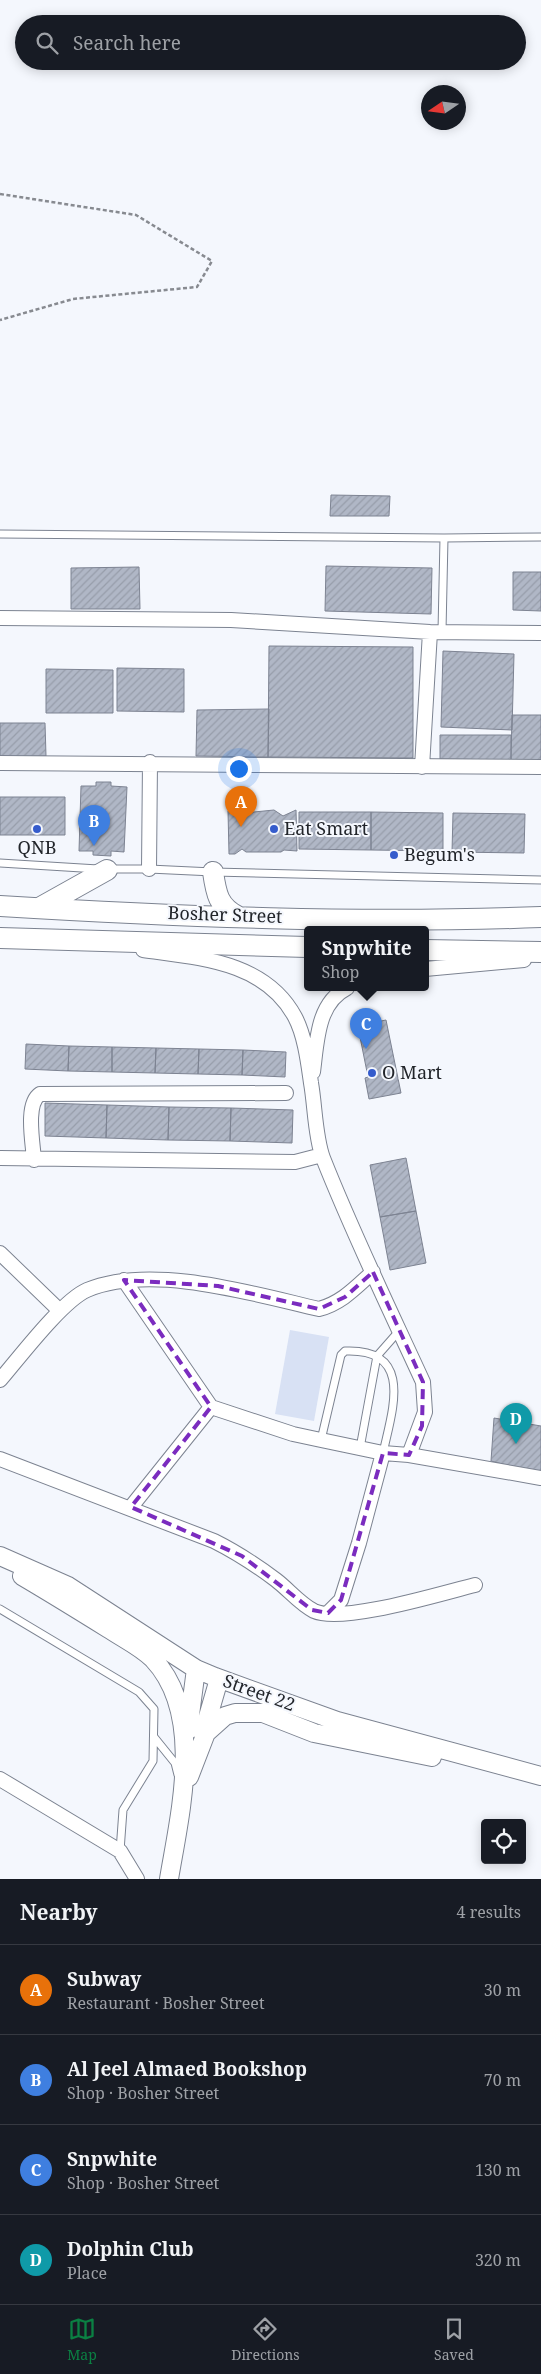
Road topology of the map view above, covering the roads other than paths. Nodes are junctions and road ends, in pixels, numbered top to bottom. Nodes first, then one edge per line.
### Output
1 (0, 534) edge
2 (444, 538) junction
3 (541, 538) edge
4 (0, 618) edge
5 (436, 632) junction
6 (541, 633) edge
7 (150, 762) junction
8 (0, 763) edge
9 (422, 767) junction
10 (541, 767) edge
11 (0, 863) edge
12 (149, 869) junction
13 (107, 870) junction
14 (212, 872) junction
15 (541, 880) edge
16 (0, 906) edge
17 (39, 908) junction
18 (239, 917) junction
19 (541, 917) edge
20 (0, 938) edge
21 (78, 942) junction
22 (304, 947) edge
23 (429, 950) edge
24 (541, 952) edge
25 (541, 958) edge
26 (429, 969) edge
27 (343, 991) edge
28 (311, 1082) junction
29 (286, 1093) dead end
30 (322, 1155) junction
31 (0, 1158) edge
32 (34, 1160) junction
33 (0, 1252) edge
34 (373, 1272) junction
35 (124, 1280) junction
36 (60, 1311) junction
37 (399, 1330) junction
38 (377, 1356) junction
39 (0, 1380) edge
40 (211, 1407) junction
41 (322, 1440) junction
42 (360, 1448) junction
43 (383, 1453) junction
44 (409, 1455) junction
45 (0, 1458) edge
46 (541, 1478) edge
47 (130, 1508) junction
48 (0, 1556) edge
49 (0, 1563) edge
50 (475, 1585) dead end
51 (0, 1609) edge
52 (328, 1613) junction
53 (196, 1669) junction
54 (220, 1679) junction
55 (154, 1737) junction
56 (200, 1744) junction
57 (184, 1755) junction
58 (535, 1774) edge
59 (0, 1779) edge
60 (183, 1794) junction
61 (120, 1851) junction
62 (137, 1879) edge
63 (169, 1879) edge

1 - 2 lane
2 - 3 lane
2 - 5 lane
4 - 5 street
5 - 6 street
5 - 9 street
7 - 8 street
7 - 9 street
7 - 12 street
9 - 10 street
11 - 13 lane
12 - 13 lane
12 - 14 lane
13 - 17 main road
14 - 15 lane
14 - 18 main road
16 - 17 main road, Bosher Street
17 - 18 main road, Bosher Street
18 - 19 main road, Bosher Street
20 - 21 main road, Bosher Street
21 - 22 main road, Bosher Street
21 - 28 street
23 - 24 main road
25 - 26 street
27 - 28 street
28 - 30 street
29 - 32 street
30 - 32 street
30 - 34 street
31 - 32 street
33 - 36 street
34 - 35 street
34 - 37 street
35 - 36 street
35 - 40 street
36 - 39 street
37 - 38 lane
37 - 44 street
38 - 41 lane
38 - 42 lane
38 - 43 lane
40 - 41 street
40 - 47 street
41 - 42 street
42 - 43 street
43 - 44 street
43 - 52 street
44 - 46 street
45 - 47 street
47 - 52 street
48 - 53 street, Street 22
49 - 57 street
50 - 52 street
51 - 55 lane
53 - 54 street, Street 22
53 - 57 street
54 - 56 street
54 - 58 street, Street 22
55 - 60 lane
55 - 61 lane
56 - 58 street
56 - 60 street
57 - 60 street
59 - 61 street
60 - 63 street
61 - 62 street

